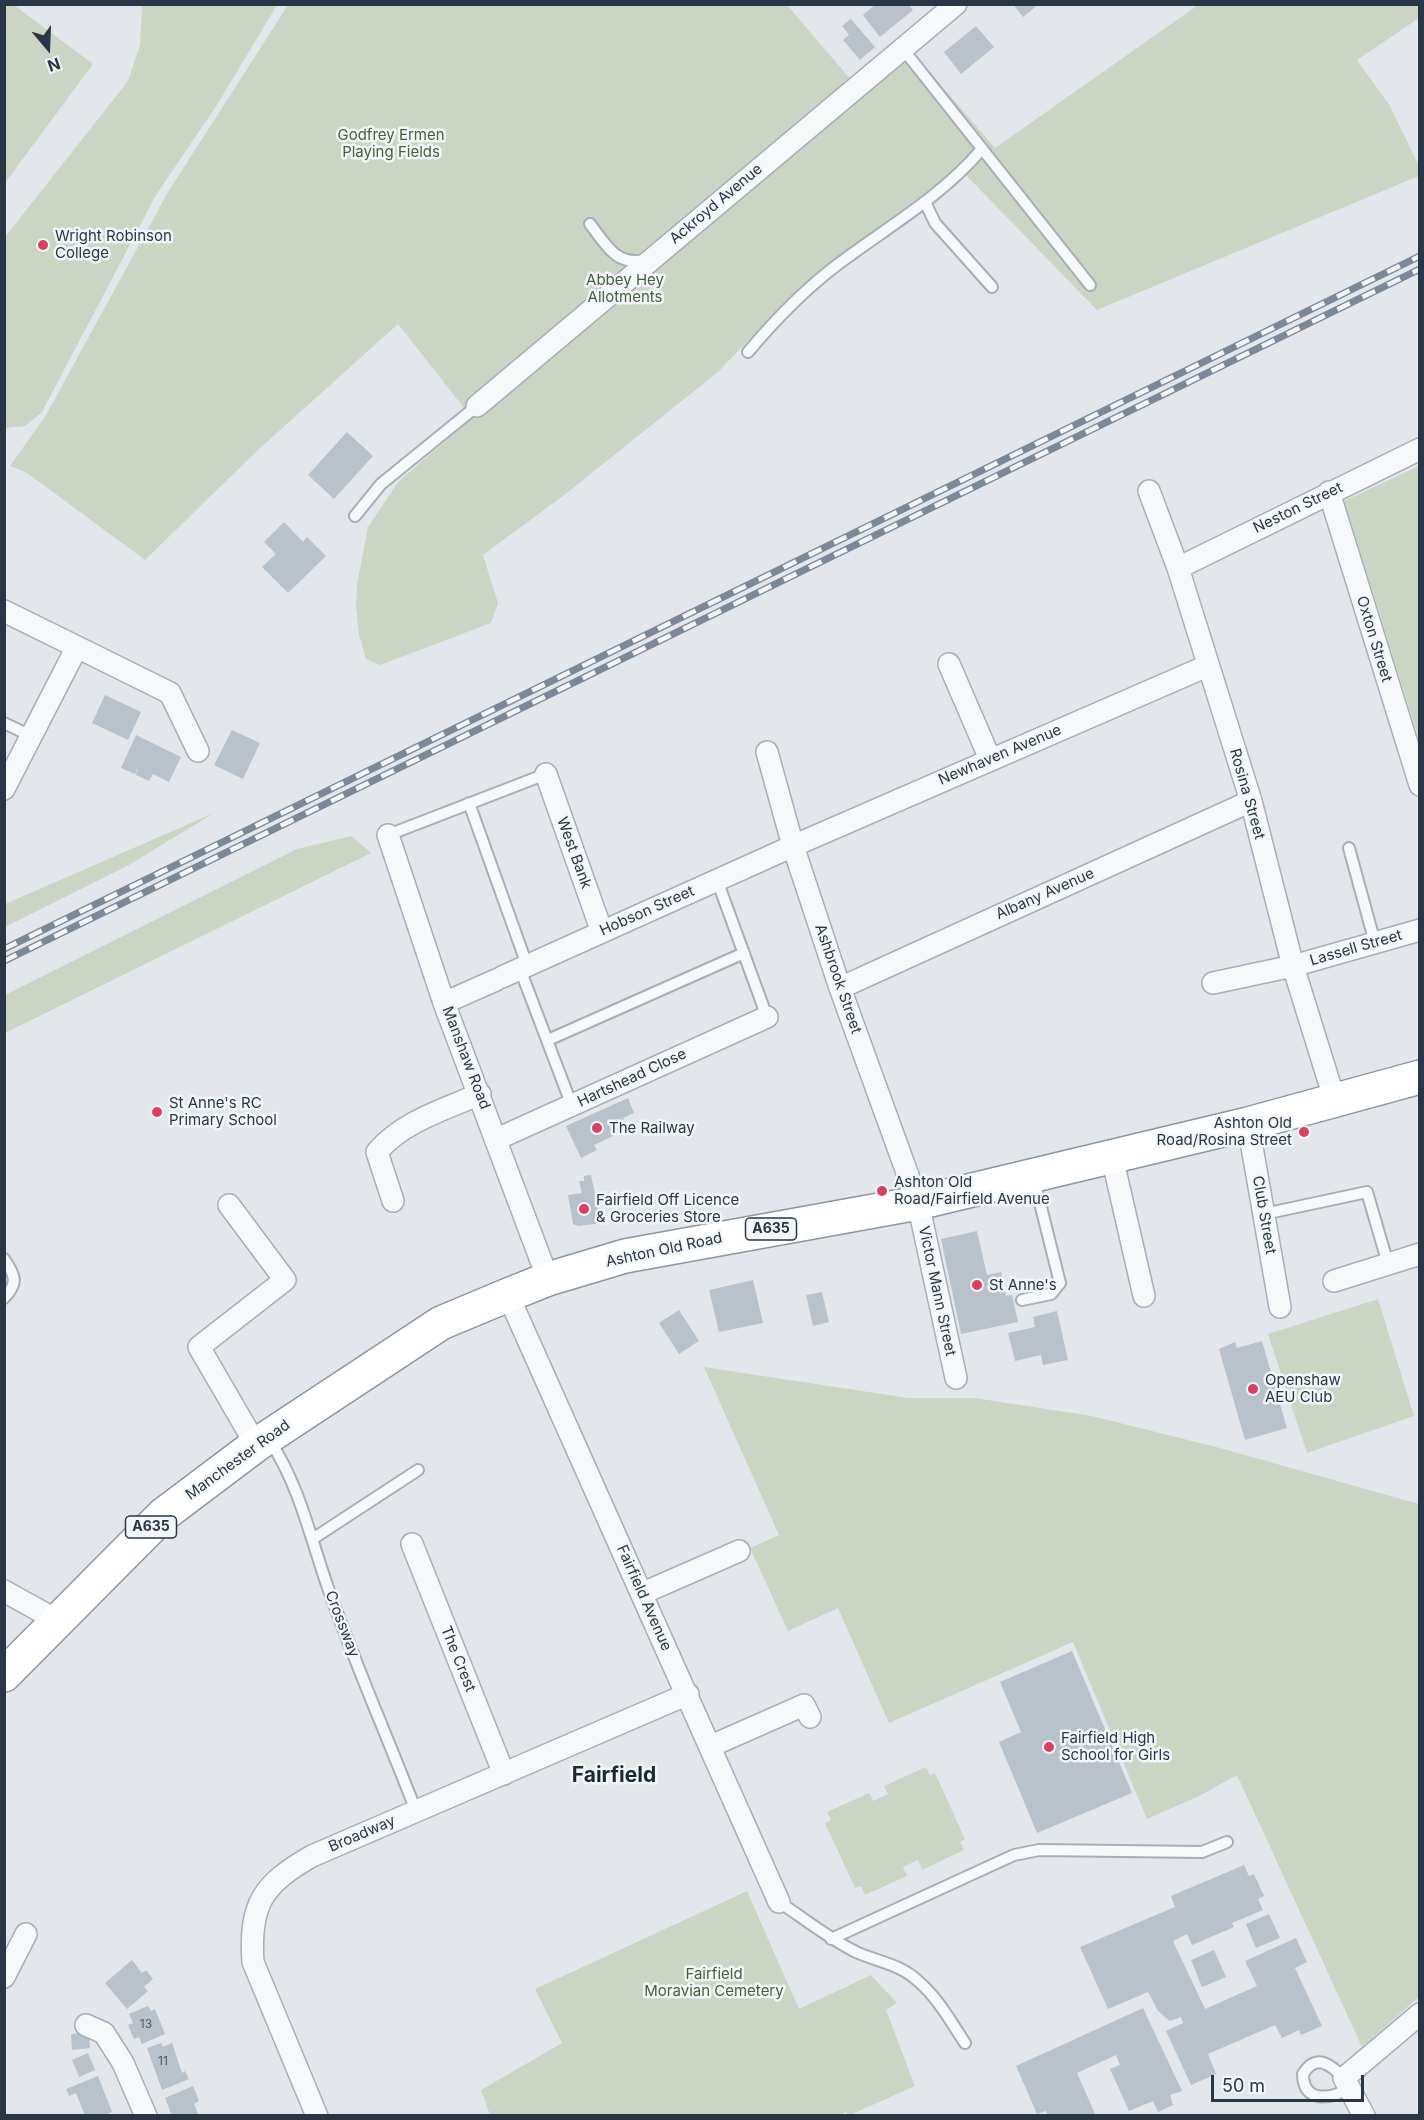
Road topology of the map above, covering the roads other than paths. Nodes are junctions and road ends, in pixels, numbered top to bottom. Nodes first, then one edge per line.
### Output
1 (956, 4) edge
2 (903, 49) junction
3 (981, 150) junction
4 (925, 202) junction
5 (590, 224) dead end
6 (652, 258) junction
7 (1090, 285) dead end
8 (992, 287) dead end
9 (748, 352) dead end
10 (477, 406) joint
11 (1419, 449) edge
12 (1149, 491) dead end
13 (1329, 492) junction
14 (355, 516) dead end
15 (1178, 568) junction
16 (4, 611) edge
17 (76, 647) junction
18 (949, 664) dead end
19 (1207, 666) junction
20 (4, 723) edge
21 (32, 736) junction
22 (198, 751) dead end
23 (767, 752) dead end
24 (990, 759) junction
25 (546, 774) joint
26 (1419, 785) edge
27 (4, 789) edge
28 (1251, 801) junction
29 (469, 803) junction
30 (388, 835) joint
31 (793, 846) junction
32 (1350, 848) dead end
33 (717, 880) junction
34 (1419, 930) edge
35 (602, 932) junction
36 (1375, 943) junction
37 (744, 953) junction
38 (1293, 966) junction
39 (511, 973) junction
40 (1213, 983) dead end
41 (840, 988) junction
42 (444, 1003) junction
43 (767, 1017) joint
44 (548, 1040) junction
45 (1419, 1077) edge
46 (480, 1094) junction
47 (1335, 1101) junction
48 (572, 1106) junction
49 (1248, 1124) junction
50 (497, 1139) junction
51 (1112, 1157) junction
52 (1033, 1176) junction
53 (393, 1201) dead end
54 (918, 1203) junction
55 (229, 1205) dead end
56 (1264, 1214) junction
57 (1419, 1254) edge
58 (4, 1258) edge
59 (1388, 1264) junction
60 (548, 1279) junction
61 (1334, 1281) dead end
62 (508, 1295) junction
63 (1144, 1296) dead end
64 (4, 1298) edge
65 (1022, 1300) dead end
66 (1280, 1307) dead end
67 (441, 1323) joint
68 (956, 1378) dead end
69 (262, 1441) junction
70 (418, 1470) dead end
71 (314, 1538) junction
72 (412, 1544) dead end
73 (739, 1551) dead end
74 (4, 1591) edge
75 (643, 1593) junction
76 (58, 1621) junction
77 (4, 1675) edge
78 (687, 1694) junction
79 (810, 1717) dead end
80 (711, 1746) junction
81 (504, 1774) junction
82 (416, 1811) junction
83 (1227, 1842) dead end
84 (779, 1902) joint
85 (26, 1934) dead end
86 (831, 1938) junction
87 (4, 1977) edge
88 (1419, 2014) edge
89 (86, 2025) dead end
90 (965, 2043) dead end
91 (146, 2115) edge
92 (317, 2115) edge
93 (1364, 2115) edge

1 - 2 street, Ackroyd Avenue
2 - 3 lane
2 - 6 street, Ackroyd Avenue
3 - 4 lane
3 - 7 lane
4 - 8 lane
4 - 9 lane
5 - 6 lane
6 - 10 street, Ackroyd Avenue
10 - 14 lane
11 - 13 street, Neston Street
12 - 15 street, Rosina Street
13 - 15 street, Neston Street
13 - 26 street, Oxton Street
15 - 19 street, Rosina Street
16 - 17 street
17 - 21 street
17 - 22 street
18 - 24 street
19 - 24 street, Newhaven Avenue
19 - 28 street, Rosina Street
20 - 21 lane
21 - 27 street
23 - 31 street, Ashbrook Street
24 - 31 street, Newhaven Avenue
25 - 29 lane
25 - 35 street, West Bank
28 - 38 street, Rosina Street
28 - 41 street, Albany Avenue
29 - 30 lane
29 - 39 lane
30 - 42 street, Manshaw Road
31 - 33 street, Hobson Street
31 - 41 street, Ashbrook Street
32 - 36 lane
33 - 35 street, Hobson Street
33 - 37 lane
34 - 36 street, Lassell Street
35 - 39 street, Hobson Street
36 - 38 street, Lassell Street
37 - 43 lane
37 - 44 lane
38 - 40 street, Lassell Street
38 - 47 street, Rosina Street
39 - 42 street, Hobson Street
39 - 44 lane
41 - 54 street, Ashbrook Street
42 - 46 street, Manshaw Road
43 - 48 street, Hartshead Close
44 - 48 lane
45 - 47 highway, Ashton Old Road / A635
46 - 50 street, Manshaw Road
46 - 53 street
47 - 49 highway, Ashton Old Road / A635
48 - 50 street, Hartshead Close
49 - 51 highway, Ashton Old Road / A635
49 - 56 street, Club Street
50 - 60 street, Manshaw Road
51 - 52 highway, Ashton Old Road / A635
51 - 63 street
52 - 54 highway, Ashton Old Road / A635
52 - 65 lane
54 - 60 highway, Ashton Old Road / A635
54 - 68 street, Victor Mann Street
55 - 69 street
56 - 59 lane
56 - 66 street, Club Street
57 - 59 street
58 - 64 lane
59 - 61 street
60 - 62 highway, Ashton Old Road / A635
62 - 67 highway, Ashton Old Road / A635
62 - 75 street, Fairfield Avenue
67 - 69 highway, Manchester Road / A635
69 - 71 lane, Crossway
69 - 76 highway, Manchester Road / A635
70 - 71 lane
71 - 82 lane, Crossway
72 - 81 street, The Crest
73 - 75 street
74 - 76 street
75 - 78 street, Fairfield Avenue
76 - 77 highway, Manchester Road / A635
78 - 80 street, Fairfield Avenue
78 - 81 street, Broadway
79 - 80 street
80 - 84 street, Fairfield Avenue
81 - 82 street, Broadway
82 - 92 street, Broadway
83 - 86 lane
84 - 86 lane
85 - 87 street
86 - 90 lane
88 - 93 street
89 - 91 street

